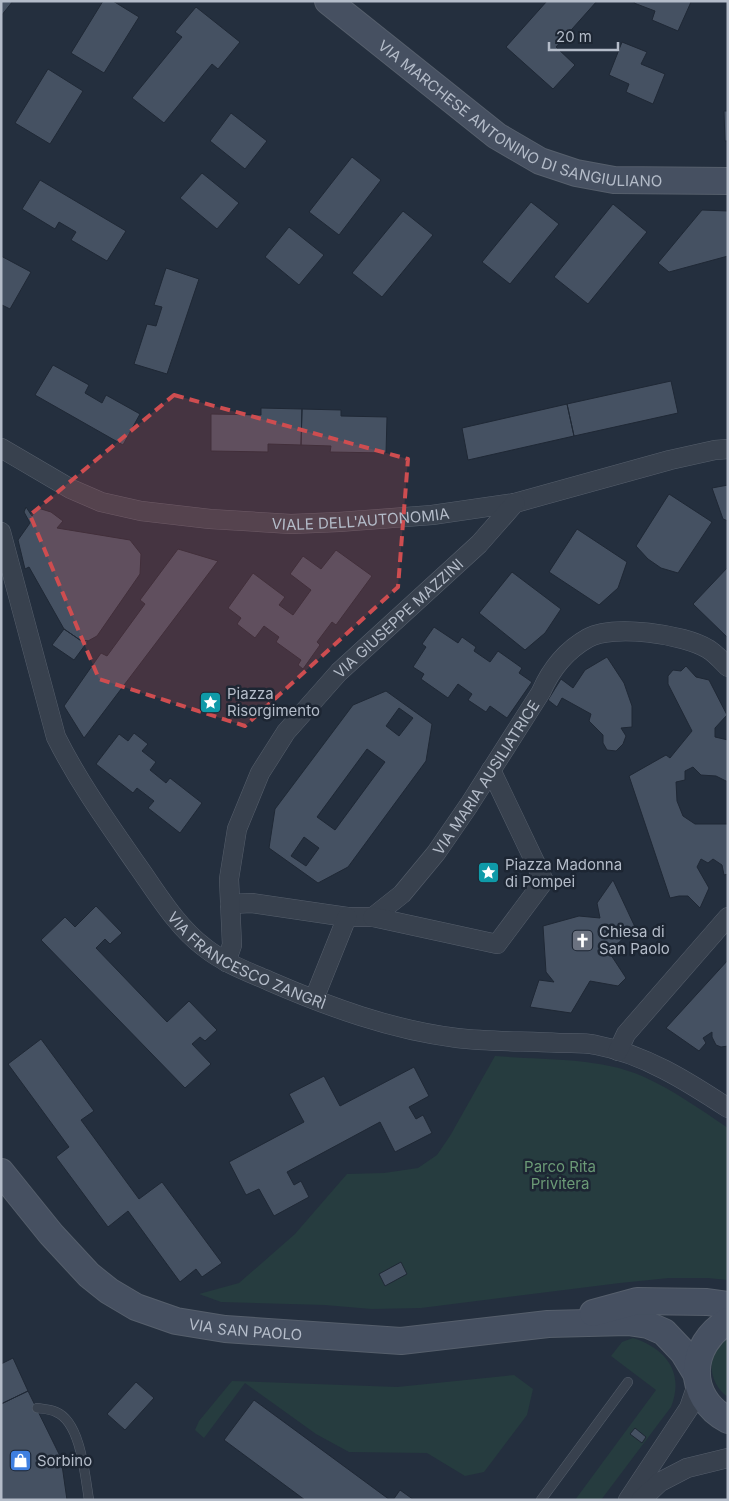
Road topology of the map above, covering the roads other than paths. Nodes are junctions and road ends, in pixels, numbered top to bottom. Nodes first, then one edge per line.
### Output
1 (328, 1) edge
2 (728, 180) edge
3 (1, 448) edge
4 (728, 449) edge
5 (515, 503) junction
6 (1, 532) edge
7 (728, 667) edge
8 (491, 770) junction
9 (230, 904) junction
10 (374, 917) junction
11 (728, 917) edge
12 (348, 918) junction
13 (226, 962) junction
14 (314, 999) junction
15 (618, 1050) junction
16 (728, 1108) edge
17 (1, 1172) edge
18 (728, 1306) edge
19 (728, 1321) edge
20 (548, 1324) junction
21 (698, 1378) junction
22 (628, 1382) dead end
23 (37, 1408) dead end
24 (728, 1420) edge
25 (728, 1458) edge
26 (89, 1500) edge
27 (541, 1500) edge
28 (628, 1500) edge
29 (641, 1500) edge

1 - 2 main road, VIA MARCHESE ANTONINO DI SANGIULIANO
3 - 5 street, VIALE DELL'AUTONOMIA
4 - 5 street, VIALE DELL'AUTONOMIA
5 - 9 street, VIA GIUSEPPE MAZZINI
6 - 13 street, VIA FRANCESCO ZANGRÌ
7 - 8 street, VIA MARIA AUSILIATRICE
8 - 10 street, VIA MARIA AUSILIATRICE
8 - 10 street
9 - 12 street
9 - 13 street, VIA GIUSEPPE MAZZINI
10 - 12 street
11 - 15 street
12 - 14 street
13 - 14 street, VIA FRANCESCO ZANGRÌ
14 - 15 street, VIA FRANCESCO ZANGRÌ
15 - 16 street, VIA FRANCESCO ZANGRÌ
17 - 20 main road, VIA SAN PAOLO
18 - 20 main road
19 - 21 main road
20 - 21 main road
21 - 24 main road
21 - 28 street
22 - 27 lane
23 - 26 lane
25 - 29 street

